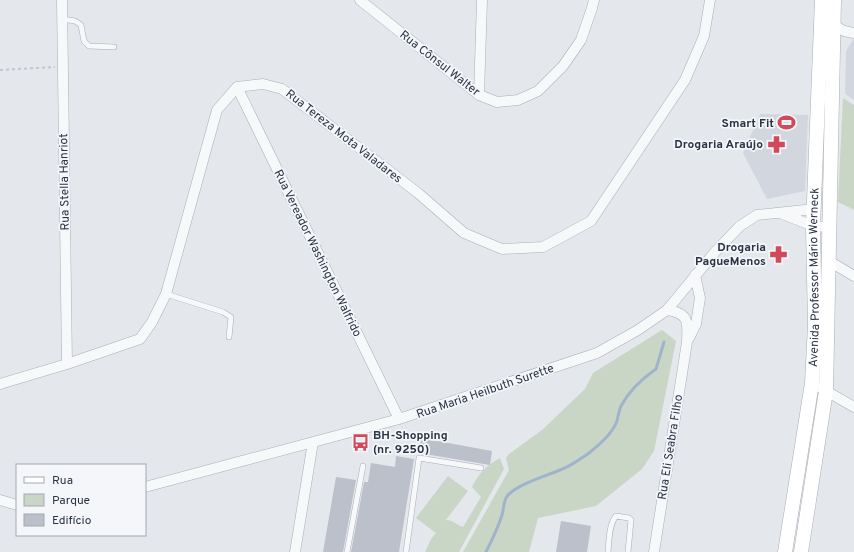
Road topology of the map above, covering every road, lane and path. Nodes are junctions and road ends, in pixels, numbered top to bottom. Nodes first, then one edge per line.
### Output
1 (62, 0) edge
2 (360, 0) edge
3 (373, 0) edge
4 (482, 0) edge
5 (594, 0) edge
6 (710, 0) edge
7 (822, 0) edge
8 (834, 0) edge
9 (373, 11) junction
10 (62, 19) junction
11 (827, 24) junction
12 (854, 33) edge
13 (114, 47) dead end
14 (62, 67) junction
15 (0, 70) edge
16 (237, 87) junction
17 (479, 95) junction
18 (814, 209) junction
19 (778, 212) junction
20 (813, 226) junction
21 (829, 227) junction
22 (829, 261) junction
23 (695, 275) junction
24 (854, 276) edge
25 (166, 294) junction
26 (667, 310) junction
27 (229, 337) dead end
28 (687, 342) junction
29 (67, 364) junction
30 (812, 383) junction
31 (0, 384) edge
32 (826, 391) junction
33 (854, 407) edge
34 (399, 420) junction
35 (313, 442) junction
36 (363, 466) dead end
37 (481, 468) dead end
38 (146, 487) edge
39 (0, 500) edge
40 (16, 505) edge
41 (295, 552) edge
42 (347, 552) edge
43 (406, 552) edge
44 (608, 552) edge
45 (628, 552) edge
46 (654, 552) edge
47 (785, 552) edge
48 (801, 552) edge

1 - 10 street, Rua Stella Hanriot
2 - 9 street, Rua Cônsul Walter
3 - 9 street
4 - 17 street
5 - 17 street, Rua Cônsul Walter
6 - 16 street, Rua Tereza Mota Valadares
7 - 11 main road, Avenida Professor Mário Werneck
8 - 11 main road, Avenida Professor Mário Werneck
9 - 17 street, Rua Cônsul Walter
10 - 13 lane
10 - 14 street, Rua Stella Hanriot
11 - 12 street
11 - 18 main road, Avenida Professor Mário Werneck
11 - 21 main road, Avenida Professor Mário Werneck
14 - 15 path
14 - 29 street, Rua Stella Hanriot
16 - 25 street
16 - 34 street, Rua Vereador Washington Walfrido
18 - 19 street, Rua Maria Heilbuth Surette
18 - 20 main road, Avenida Professor Mário Werneck
19 - 20 street, Rua Maria Heilbuth Surette
19 - 23 street, Rua Maria Heilbuth Surette
20 - 21 street, Rua Maria Heilbuth Surette
20 - 30 main road, Avenida Professor Mário Werneck
21 - 22 main road, Avenida Professor Mário Werneck
22 - 24 street
22 - 32 main road, Avenida Professor Mário Werneck
23 - 26 street, Rua Maria Heilbuth Surette
23 - 28 street, Rua Eli Seabra Filho
25 - 27 lane
25 - 29 street
26 - 28 street, Rua Eli Seabra Filho
26 - 34 street, Rua Maria Heilbuth Surette
28 - 46 street, Rua Eli Seabra Filho
29 - 31 street
30 - 32 street
30 - 47 main road, Avenida Professor Mário Werneck
32 - 33 street
32 - 48 main road, Avenida Professor Mário Werneck
34 - 35 street, Rua Maria Heilbuth Surette
35 - 38 street, Rua Maria Heilbuth Surette
35 - 41 street
36 - 42 lane
37 - 43 lane
39 - 40 street
44 - 45 lane

